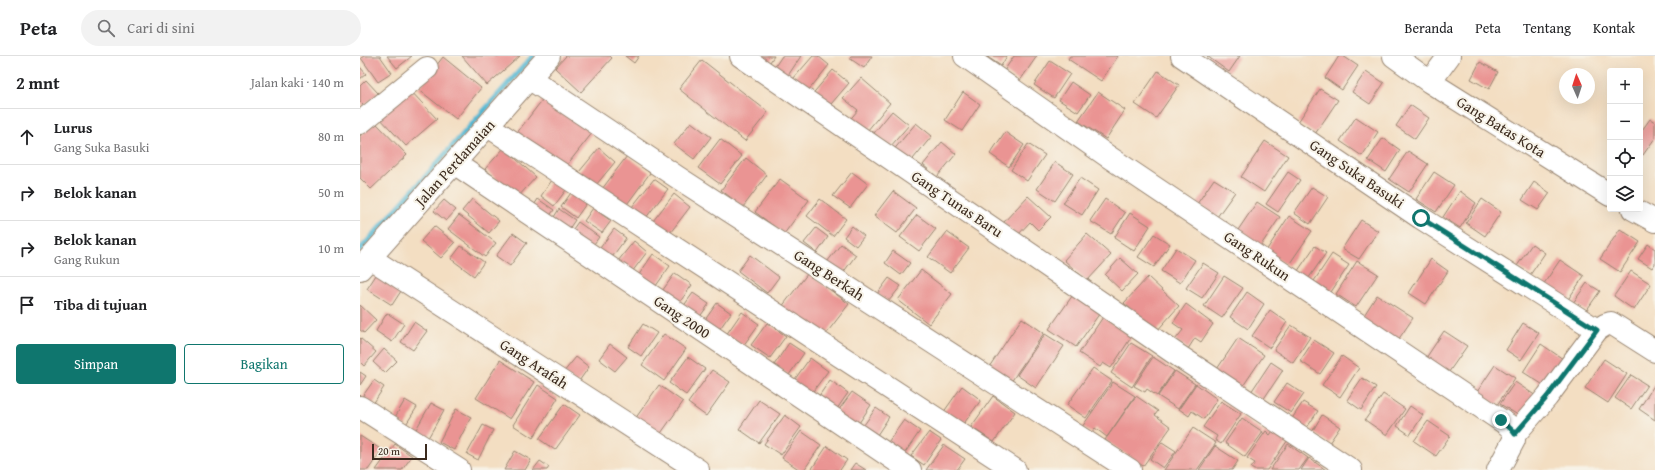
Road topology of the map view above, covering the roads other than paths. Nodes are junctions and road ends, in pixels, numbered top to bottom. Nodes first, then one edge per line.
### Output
1 (549, 56) edge
2 (741, 56) edge
3 (965, 56) edge
4 (1182, 56) edge
5 (1394, 56) edge
6 (1450, 56) edge
7 (427, 68) dead end
8 (529, 78) junction
9 (1430, 82) junction
10 (360, 123) edge
11 (488, 126) junction
12 (454, 163) junction
13 (1607, 193) edge
14 (1638, 212) edge
15 (1655, 221) edge
16 (365, 263) edge
17 (1597, 330) junction
18 (1655, 352) edge
19 (360, 407) edge
20 (1515, 434) junction
21 (459, 470) edge
22 (698, 470) edge
23 (910, 470) edge
24 (1015, 470) edge
25 (1130, 470) edge
26 (1351, 470) edge
27 (1498, 470) edge

1 - 8 street, Jalan Perdamaian
2 - 26 street, Gang Tunas Baru
3 - 20 street, Gang Rukun
4 - 17 street, Gang Suka Basuki
5 - 9 street, Gang Batas Kota
6 - 9 street
7 - 10 street
8 - 11 street, Jalan Perdamaian
8 - 25 street, Gang Berkah
9 - 13 street, Gang Batas Kota
11 - 12 street, Jalan Perdamaian
11 - 24 street
12 - 16 street, Jalan Perdamaian
12 - 23 street, Gang 2000
14 - 15 street
16 - 22 street, Gang Arafah
17 - 18 street
17 - 20 street
19 - 21 street
20 - 27 street

